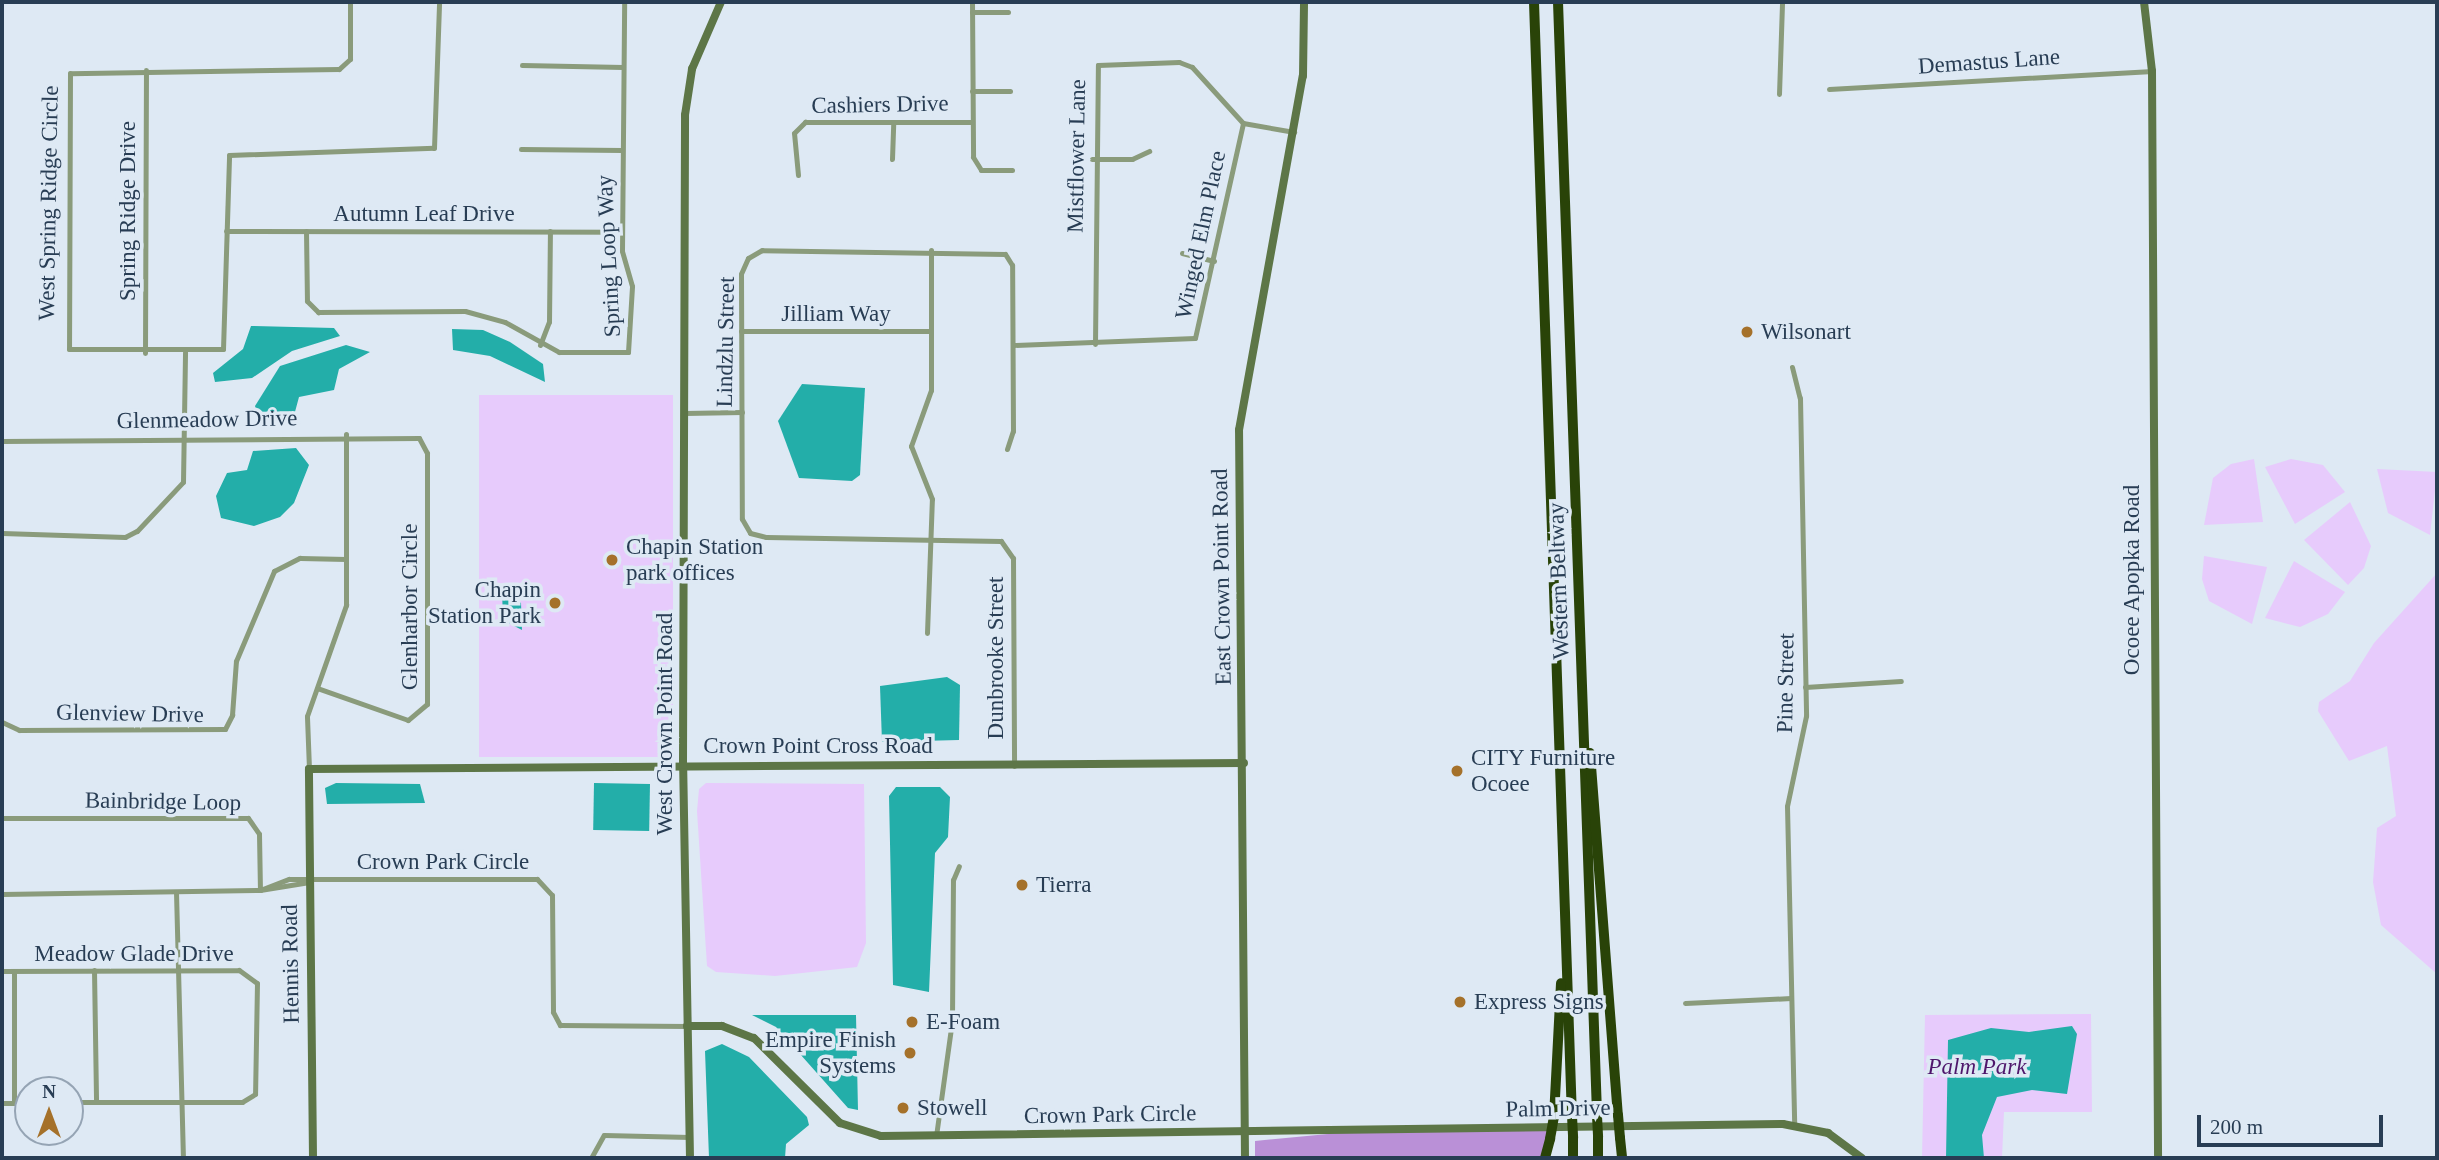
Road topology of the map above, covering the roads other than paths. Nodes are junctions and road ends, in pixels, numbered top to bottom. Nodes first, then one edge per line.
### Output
1 (350, 2) edge
2 (439, 2) edge
3 (624, 2) edge
4 (721, 2) edge
5 (972, 2) edge
6 (1304, 2) edge
7 (1534, 2) edge
8 (1558, 2) edge
9 (1782, 2) edge
10 (2144, 2) edge
11 (972, 12) junction
12 (1008, 12) dead end
13 (522, 65) dead end
14 (623, 67) junction
15 (146, 70) junction
16 (2152, 71) junction
17 (1829, 89) dead end
18 (972, 91) junction
19 (1010, 91) dead end
20 (1779, 94) dead end
21 (893, 122) junction
22 (972, 122) junction
23 (1243, 123) junction
24 (1294, 132) junction
25 (521, 149) dead end
26 (622, 150) junction
27 (1149, 151) dead end
28 (892, 159) dead end
29 (1092, 159) junction
30 (1012, 170) dead end
31 (798, 175) dead end
32 (226, 231) junction
33 (306, 231) junction
34 (550, 232) junction
35 (622, 232) junction
36 (930, 250) junction
37 (1182, 253) dead end
38 (1214, 261) junction
39 (741, 331) junction
40 (930, 331) junction
41 (1095, 344) junction
42 (540, 345) junction
43 (1013, 345) junction
44 (145, 352) junction
45 (185, 352) junction
46 (1792, 367) dead end
47 (742, 412) junction
48 (685, 413) junction
49 (346, 434) junction
50 (412, 436) joint
51 (186, 438) junction
52 (2, 440) edge
53 (1007, 449) dead end
54 (2, 533) edge
55 (932, 537) junction
56 (346, 559) junction
57 (1579, 608) junction
58 (927, 634) dead end
59 (1901, 681) dead end
60 (1805, 687) junction
61 (317, 688) junction
62 (2, 722) edge
63 (1244, 764) junction
64 (683, 765) junction
65 (1014, 766) junction
66 (309, 768) junction
67 (2, 818) edge
68 (959, 866) dead end
69 (1564, 881) junction
70 (309, 882) junction
71 (260, 890) junction
72 (176, 892) junction
73 (2, 894) edge
74 (94, 970) junction
75 (177, 970) junction
76 (2, 971) edge
77 (14, 971) junction
78 (1791, 998) junction
79 (1685, 1003) dead end
80 (687, 1026) junction
81 (14, 1076) edge
82 (84, 1102) edge
83 (96, 1102) junction
84 (178, 1102) junction
85 (2, 1103) edge
86 (14, 1103) edge
87 (1794, 1124) junction
88 (1244, 1132) junction
89 (936, 1136) junction
90 (690, 1137) junction
91 (183, 1158) edge
92 (313, 1158) edge
93 (591, 1158) edge
94 (690, 1158) edge
95 (1245, 1158) edge
96 (1545, 1158) edge
97 (1573, 1158) edge
98 (1598, 1158) edge
99 (1622, 1158) edge
100 (1862, 1158) edge
101 (2158, 1158) edge

1 - 15 street, West Spring Ridge Circle
2 - 32 street
3 - 14 street, Spring Loop Way
4 - 48 street, West Crown Point Road
5 - 11 street
6 - 24 street, East Crown Point Road
7 - 69 highway, Western Beltway
8 - 57 highway, Western Beltway
9 - 20 street
10 - 16 street, Ocoee Apopka Road
11 - 12 street
11 - 18 street
13 - 14 street
14 - 26 street, Spring Loop Way
15 - 44 street, Spring Ridge Drive
15 - 44 street, West Spring Ridge Circle
16 - 17 street, Demastus Lane
16 - 101 street, Ocoee Apopka Road
18 - 19 street
18 - 22 street
21 - 22 street, Cashiers Drive
21 - 28 street
21 - 31 street, Cashiers Drive
22 - 30 street
23 - 24 street
23 - 29 street, Mistflower Lane
23 - 38 street, Winged Elm Place
24 - 63 street, East Crown Point Road
25 - 26 street
26 - 35 street, Spring Loop Way
27 - 29 street
29 - 41 street, Mistflower Lane
32 - 33 street, Autumn Leaf Drive
32 - 45 street, West Spring Ridge Circle
33 - 34 street, Autumn Leaf Drive
33 - 42 street, Spring Loop Way
34 - 35 street, Autumn Leaf Drive
34 - 42 street
35 - 42 street, Spring Loop Way
36 - 39 street, Lindzlu Street
36 - 40 street
36 - 43 street, Lindzlu Street
37 - 38 street
38 - 41 street, Winged Elm Place
39 - 40 street, Jilliam Way
39 - 47 street, Lindzlu Street
40 - 55 street
41 - 43 street, Winged Elm Place
43 - 53 street, Lindzlu Street
44 - 45 street, West Spring Ridge Circle
45 - 51 street
46 - 60 street, Pine Street
47 - 48 street
47 - 55 street, Lindzlu Street
48 - 64 street, West Crown Point Road
49 - 50 street, Glenmeadow Drive
49 - 51 street, Glenmeadow Drive
49 - 56 street
50 - 61 street, Glenharbor Circle
51 - 52 street, Glenmeadow Drive
51 - 54 street
55 - 58 street
55 - 65 street, Dunbrooke Street
56 - 61 street
56 - 62 street, Glenview Drive
57 - 98 highway, Western Beltway, bridge
57 - 99 highway, bridge
59 - 60 street
60 - 78 street, Pine Street
61 - 66 street
63 - 65 street, Crown Point Cross Road
63 - 88 street, East Crown Point Road
64 - 65 street, Crown Point Cross Road
64 - 66 street, Crown Point Cross Road
64 - 80 street, West Crown Point Road
66 - 70 street, Hennis Road
67 - 71 street, Bainbridge Loop
68 - 89 street
69 - 96 highway, bridge
69 - 97 highway, Western Beltway, bridge
70 - 71 street
70 - 80 street, Crown Park Circle
70 - 92 street, Hennis Road
71 - 72 street
72 - 73 street
72 - 75 street
74 - 75 street, Meadow Glade Drive
74 - 77 street, Meadow Glade Drive
74 - 83 street
75 - 84 street
75 - 84 street, Meadow Glade Drive
76 - 77 street, Meadow Glade Drive
77 - 81 street
78 - 79 street
78 - 87 street, Pine Street
80 - 89 street, Crown Park Circle
80 - 90 street, West Crown Point Road
82 - 83 street, Meadow Glade Drive
83 - 84 street, Meadow Glade Drive
84 - 91 street
85 - 86 street
87 - 88 street, Palm Drive
87 - 100 street, Palm Drive
88 - 89 street, Crown Park Circle
88 - 95 street, East Crown Point Road
90 - 93 street
90 - 94 street, West Crown Point Road

